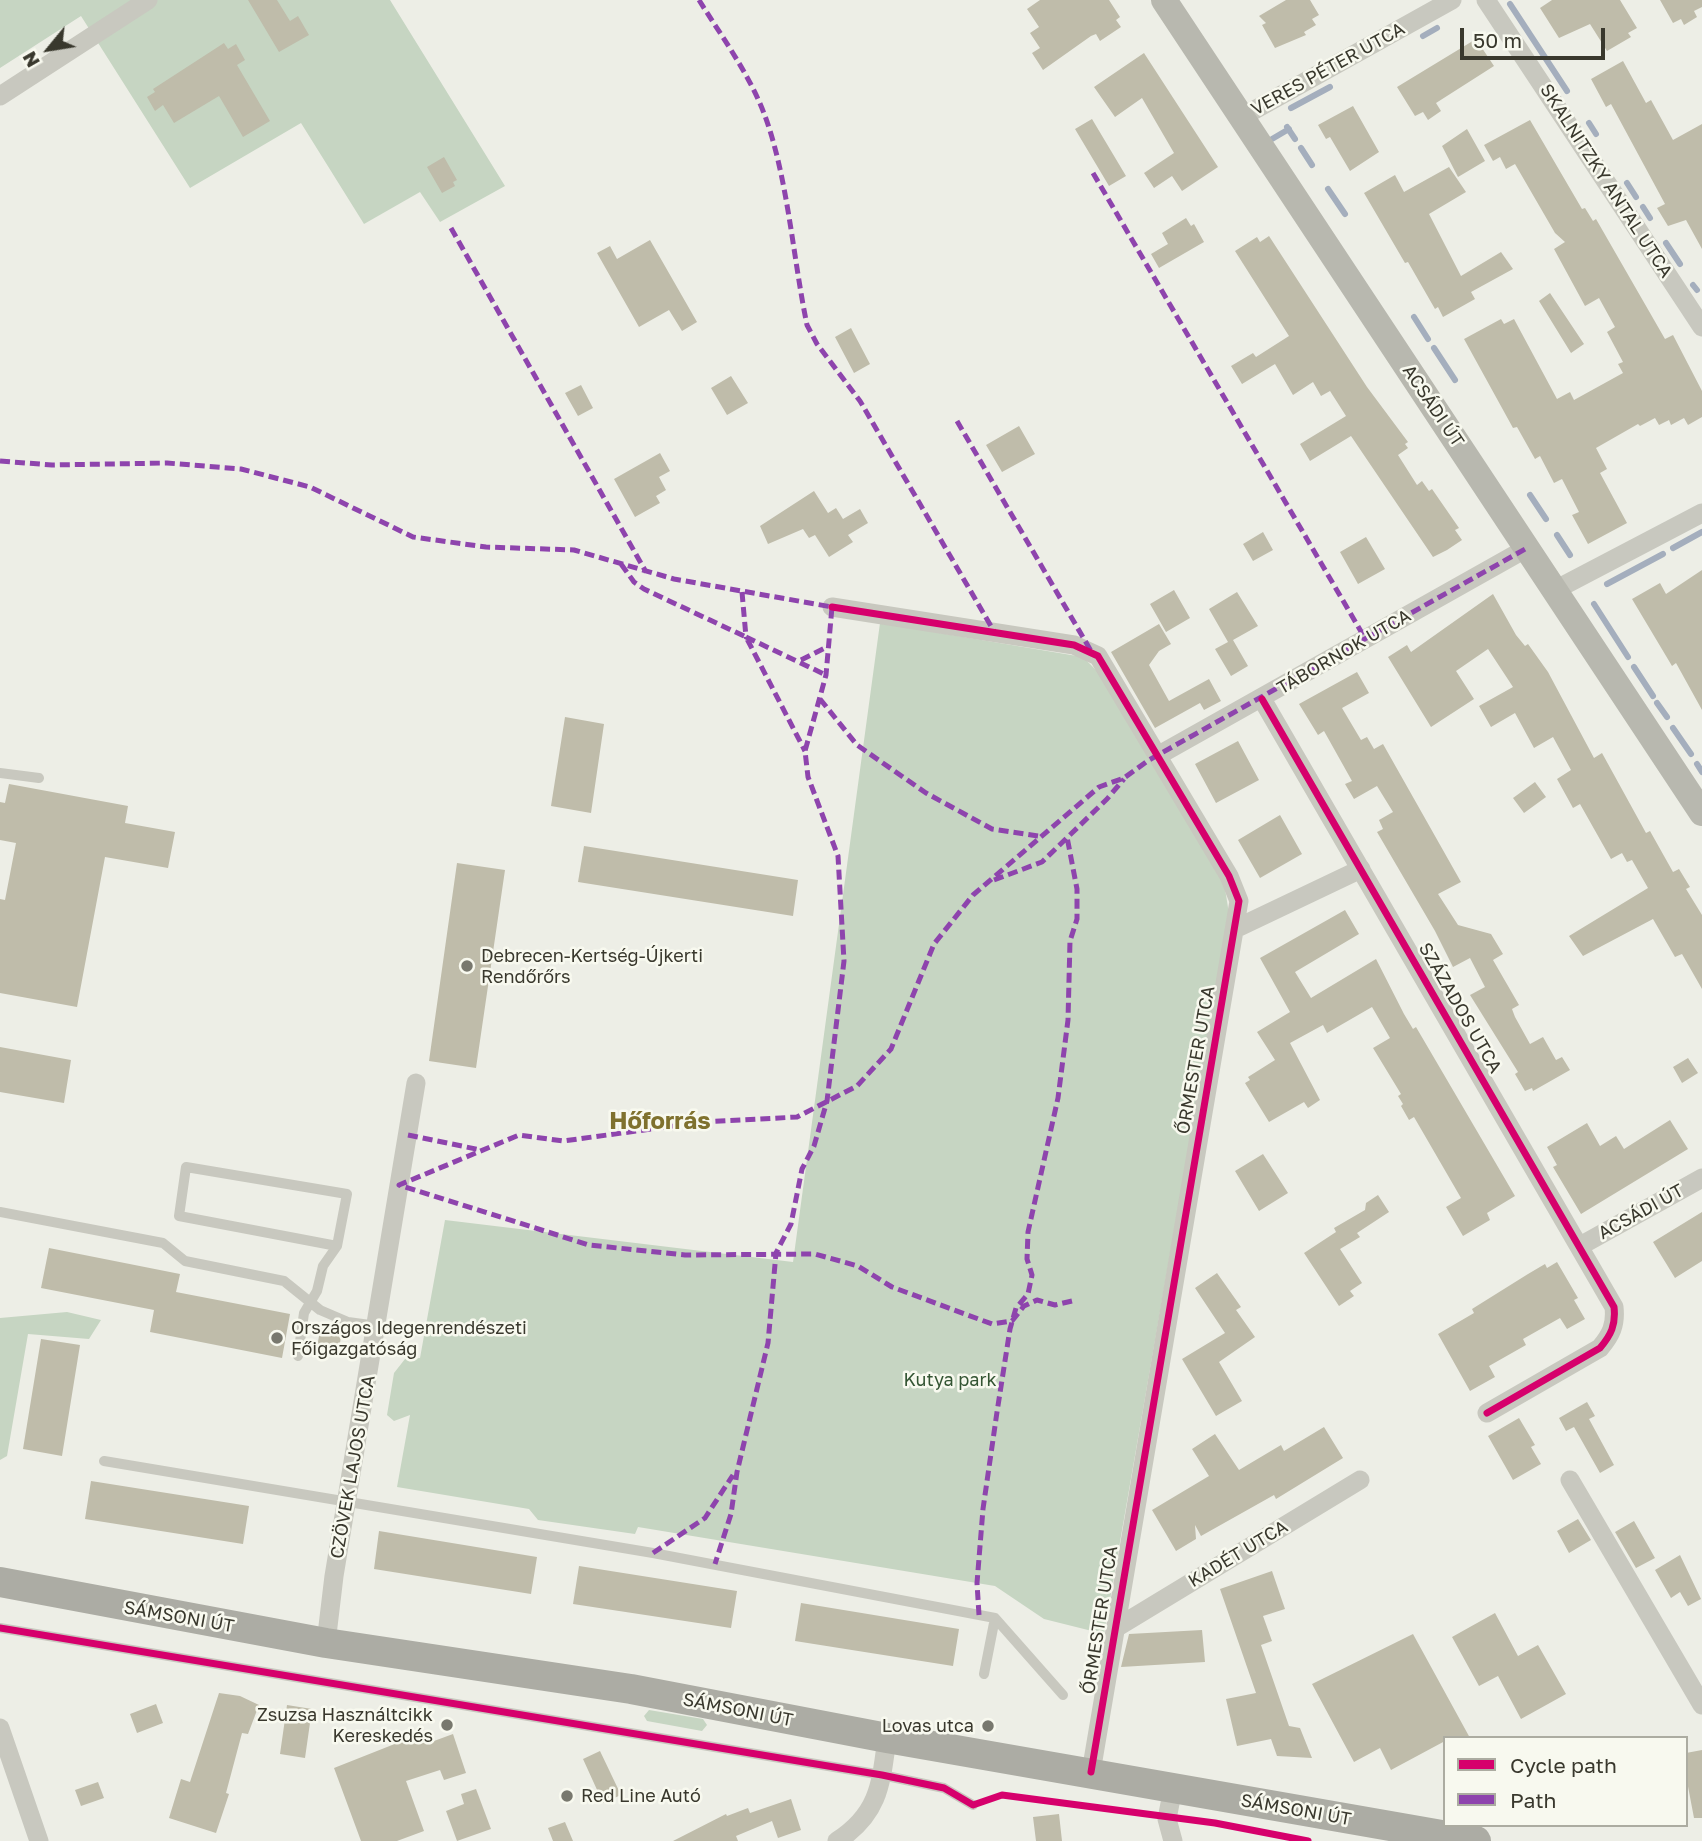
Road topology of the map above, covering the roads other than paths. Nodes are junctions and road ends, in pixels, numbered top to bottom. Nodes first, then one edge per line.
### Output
1 (148, 0) edge
2 (1164, 0) edge
3 (1452, 0) edge
4 (1486, 0) edge
5 (0, 96) edge
6 (1240, 118) junction
7 (1702, 327) edge
8 (1702, 513) edge
9 (1527, 548) junction
10 (1555, 590) junction
11 (832, 607) dead end
12 (1262, 699) junction
13 (1159, 755) junction
14 (0, 773) edge
15 (39, 778) dead end
16 (1702, 813) edge
17 (1360, 869) junction
18 (1236, 929) junction
19 (416, 1083) dead end
20 (1702, 1178) edge
21 (0, 1212) edge
22 (1580, 1246) junction
23 (337, 1247) junction
24 (311, 1302) junction
25 (377, 1326) junction
26 (298, 1356) dead end
27 (1487, 1413) dead end
28 (104, 1461) dead end
29 (1360, 1480) dead end
30 (1570, 1480) dead end
31 (346, 1502) junction
32 (0, 1582) edge
33 (995, 1618) junction
34 (0, 1628) edge
35 (1116, 1628) junction
36 (326, 1643) junction
37 (984, 1674) dead end
38 (1063, 1695) dead end
39 (1702, 1705) edge
40 (0, 1728) edge
41 (887, 1738) junction
42 (1091, 1772) junction
43 (882, 1775) junction
44 (1173, 1788) junction
45 (973, 1805) dead end
46 (39, 1841) edge
47 (837, 1841) edge
48 (1173, 1841) edge
49 (1476, 1841) edge

1 - 5 street
2 - 6 main road, ACSÁDI ÚT
3 - 6 street, VERES PÉTER UTCA
4 - 7 street, SKALNITZKY ANTAL UTCA
6 - 9 main road, ACSÁDI ÚT
8 - 10 street
9 - 10 main road, ACSÁDI ÚT
9 - 12 street, TÁBORNOK UTCA
10 - 16 main road, ACSÁDI ÚT
11 - 13 street, ŐRMESTER UTCA
12 - 13 street, TÁBORNOK UTCA
12 - 17 street, SZÁZADOS UTCA
13 - 18 street, ŐRMESTER UTCA
14 - 15 lane
17 - 18 street
17 - 22 street, SZÁZADOS UTCA
18 - 35 street, ŐRMESTER UTCA
19 - 25 street, CZÖVEK LAJOS UTCA
20 - 22 street, ACSÁDI ÚT
21 - 24 lane
22 - 27 street, SZÁZADOS UTCA
23 - 23 lane
23 - 24 lane
24 - 25 lane
24 - 26 lane
25 - 31 street, CZÖVEK LAJOS UTCA
28 - 31 lane
29 - 35 street, KADÉT UTCA
30 - 39 street
31 - 33 lane
31 - 36 street, CZÖVEK LAJOS UTCA
32 - 36 main road, SÁMSONI ÚT
33 - 37 lane
33 - 38 lane
34 - 43 lane
35 - 42 street, ŐRMESTER UTCA
36 - 41 main road, SÁMSONI ÚT
40 - 46 street
41 - 42 main road, SÁMSONI ÚT
41 - 43 street
42 - 44 main road, SÁMSONI ÚT
43 - 45 lane
43 - 47 street
44 - 48 street
44 - 49 main road, SÁMSONI ÚT

